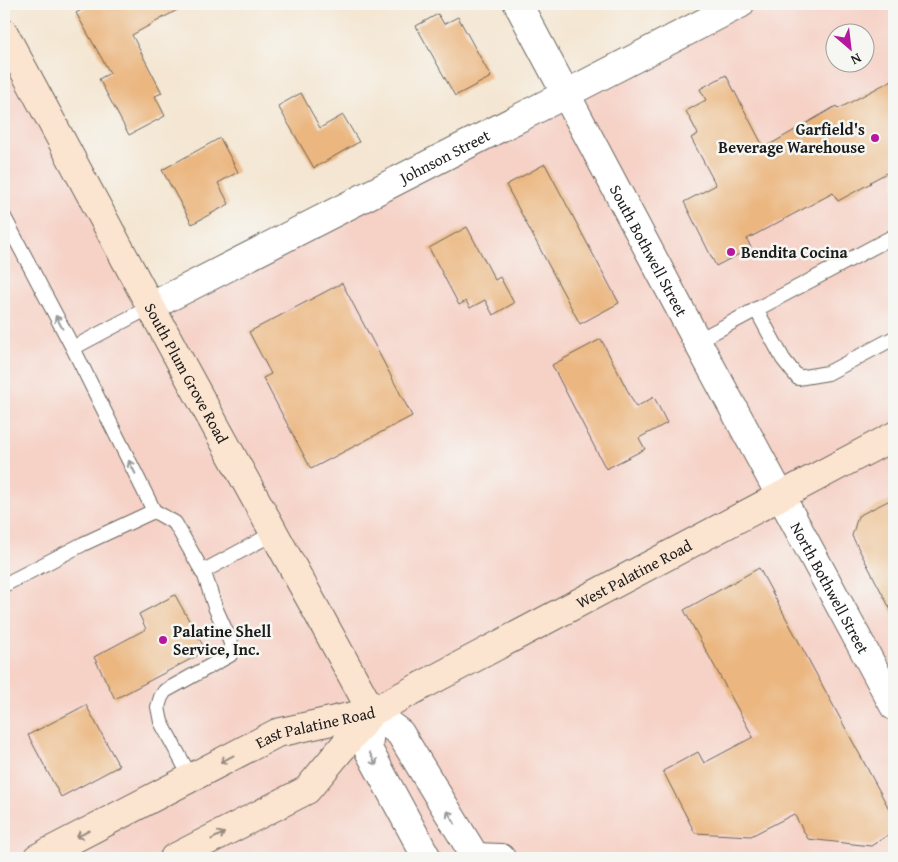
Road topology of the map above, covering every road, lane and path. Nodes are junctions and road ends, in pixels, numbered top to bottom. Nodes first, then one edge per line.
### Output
1 (518, 4) edge
2 (740, 4) edge
3 (4, 33) edge
4 (566, 95) junction
5 (4, 218) edge
6 (894, 236) edge
7 (150, 307) junction
8 (756, 309) junction
9 (894, 338) edge
10 (697, 341) junction
11 (72, 348) junction
12 (894, 436) edge
13 (781, 496) junction
14 (154, 511) junction
15 (274, 533) junction
16 (202, 572) junction
17 (4, 585) edge
18 (894, 706) edge
19 (372, 712) junction
20 (191, 778) junction
21 (37, 858) edge
22 (174, 858) edge
23 (427, 858) edge
24 (484, 858) edge

1 - 4 street, South Bothwell Street
2 - 4 street, Johnson Street
3 - 7 main road, South Plum Grove Road
4 - 7 street, Johnson Street
4 - 10 street, South Bothwell Street
11 -> 5 lane
6 - 8 lane
7 - 11 lane
7 - 15 main road, South Plum Grove Road
8 - 9 lane
8 - 10 lane
10 - 13 street, South Bothwell Street
14 -> 11 lane
12 - 13 main road, West Palatine Road
13 - 18 street, North Bothwell Street
13 - 19 main road, West Palatine Road
14 - 16 lane
14 - 17 lane
15 - 16 lane
15 - 19 main road, South Plum Grove Road
16 - 20 lane
19 -> 20 main road, East Palatine Road
22 -> 19 main road, East Palatine Road
19 -> 23 street
24 -> 19 street
20 -> 21 main road, East Palatine Road

